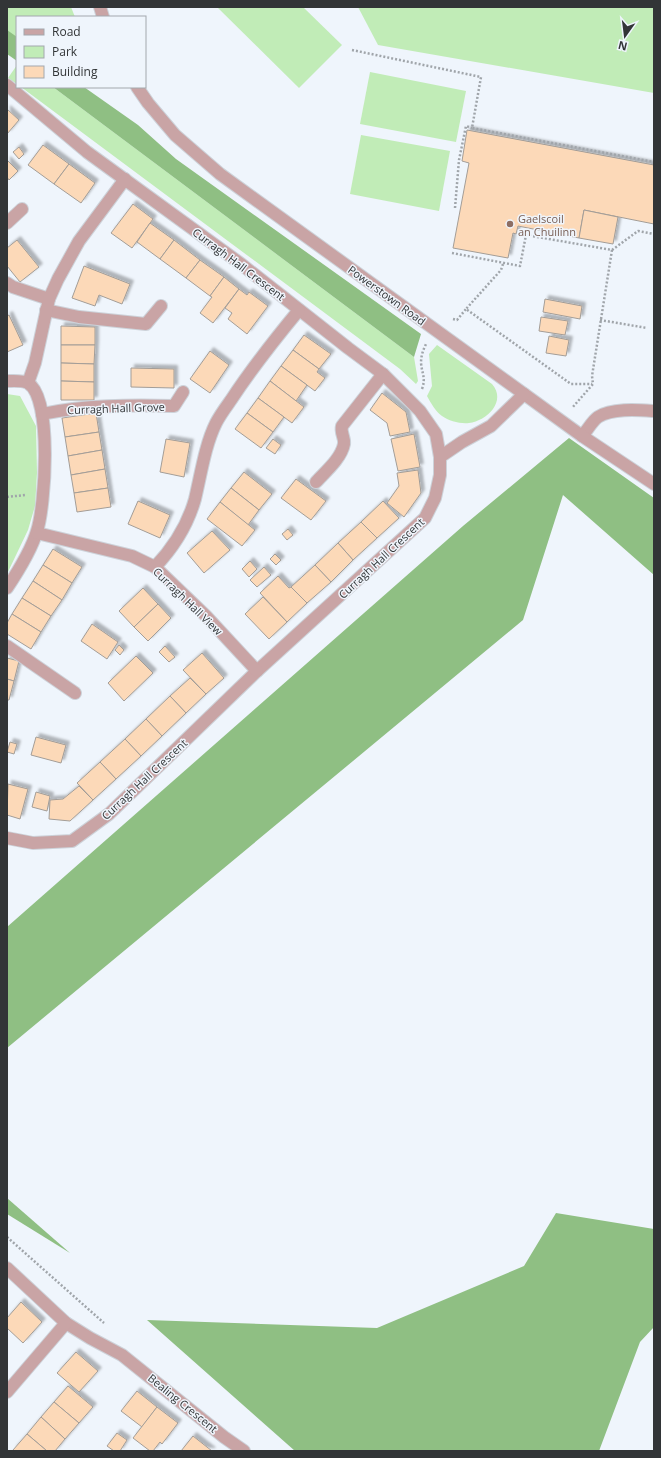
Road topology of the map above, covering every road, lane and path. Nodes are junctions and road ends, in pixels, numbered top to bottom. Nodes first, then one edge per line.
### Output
1 (352, 50) dead end
2 (7, 85) edge
3 (139, 88) edge
4 (472, 128) junction
5 (654, 162) edge
6 (125, 179) junction
7 (455, 208) dead end
8 (22, 209) dead end
9 (7, 223) edge
10 (654, 234) edge
11 (612, 250) junction
12 (452, 253) dead end
13 (503, 264) junction
14 (7, 283) edge
15 (48, 304) junction
16 (161, 306) dead end
17 (466, 309) junction
18 (299, 310) junction
19 (600, 320) junction
20 (647, 328) dead end
21 (435, 330) junction
22 (383, 374) junction
23 (7, 381) edge
24 (28, 383) junction
25 (593, 384) junction
26 (183, 392) dead end
27 (524, 394) junction
28 (411, 401) junction
29 (576, 404) dead end
30 (654, 411) edge
31 (42, 414) junction
32 (582, 436) junction
33 (440, 456) junction
34 (316, 482) dead end
35 (654, 484) edge
36 (37, 533) junction
37 (155, 566) junction
38 (7, 588) edge
39 (7, 646) edge
40 (257, 671) junction
41 (75, 693) dead end
42 (7, 838) edge
43 (7, 1237) edge
44 (7, 1268) edge
45 (66, 1323) junction
46 (109, 1328) dead end
47 (7, 1392) edge
48 (244, 1451) edge

1 - 4 path
2 - 6 street, Curragh Hall Crescent
3 - 21 street, Powerstown Road
4 - 5 path
4 - 7 path
6 - 15 street
6 - 18 street, Curragh Hall Crescent
8 - 9 street
10 - 11 path
11 - 13 path
11 - 19 path
12 - 13 path
13 - 17 path
14 - 15 street
15 - 16 street
15 - 24 street
17 - 21 path
17 - 25 path
18 - 22 street, Curragh Hall Crescent
18 - 37 street
19 - 20 path
19 - 25 path
21 - 27 street, Powerstown Road
21 - 28 path
22 - 28 street, Curragh Hall Crescent
22 - 34 street
23 - 24 street
24 - 31 street
25 - 29 path
26 - 31 street, Curragh Hall Grove
27 - 32 street, Powerstown Road
27 - 33 street
28 - 33 street, Curragh Hall Crescent
30 - 32 street
31 - 36 street
32 - 35 street, Powerstown Road
33 - 40 street, Curragh Hall Crescent
36 - 37 street, Curragh Hall View
36 - 38 street
37 - 40 street, Curragh Hall View
39 - 41 street
40 - 42 street, Curragh Hall Crescent
43 - 46 path
44 - 45 street, Bealing Crescent
45 - 47 street
45 - 48 street, Bealing Crescent

